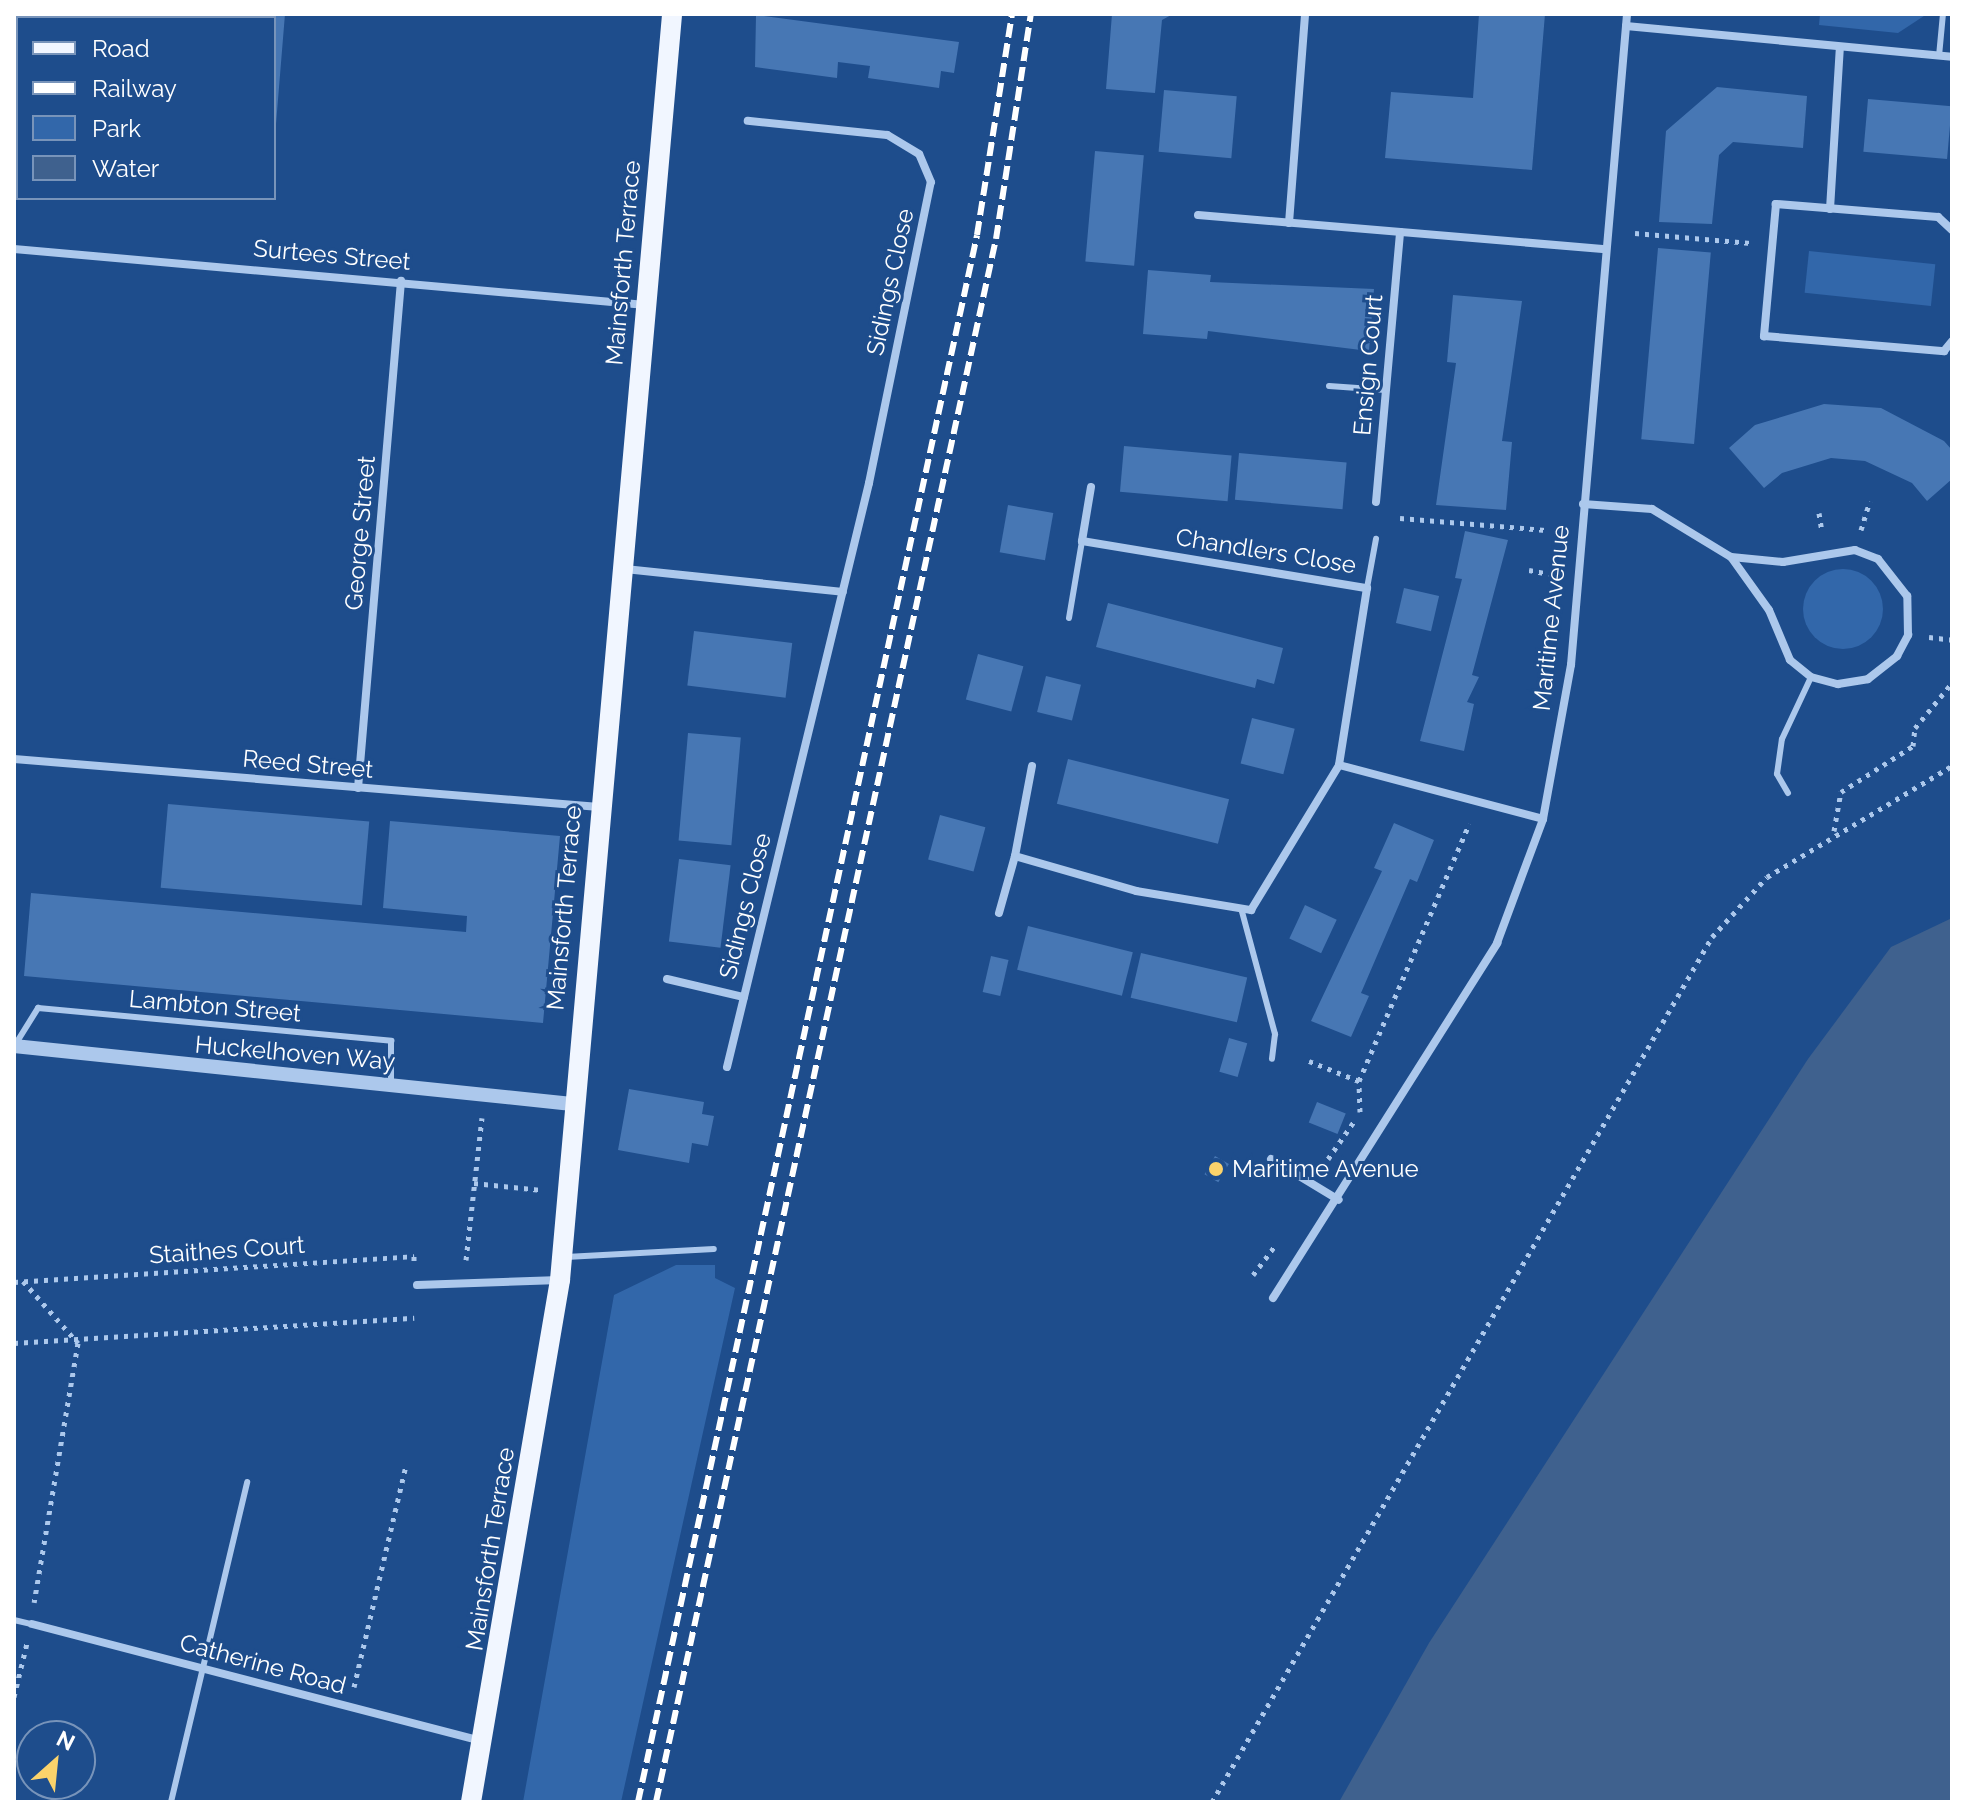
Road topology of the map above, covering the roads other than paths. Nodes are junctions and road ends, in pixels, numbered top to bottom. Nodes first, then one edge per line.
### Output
1 (672, 14) edge
2 (1305, 14) edge
3 (1627, 14) edge
4 (1943, 14) edge
5 (1626, 26) junction
6 (1840, 47) junction
7 (1939, 56) junction
8 (1952, 57) edge
9 (748, 121) dead end
10 (1830, 209) junction
11 (1198, 215) dead end
12 (1289, 223) junction
13 (1952, 230) edge
14 (1400, 232) junction
15 (14, 249) edge
16 (1606, 249) junction
17 (401, 281) junction
18 (646, 305) junction
19 (1952, 341) edge
20 (1329, 386) dead end
21 (1386, 390) junction
22 (1091, 487) dead end
23 (1376, 502) dead end
24 (1583, 504) junction
25 (1376, 539) dead end
26 (1082, 541) junction
27 (1731, 557) junction
28 (622, 568) junction
29 (1367, 588) junction
30 (843, 592) junction
31 (1069, 618) dead end
32 (1811, 677) junction
33 (14, 759) edge
34 (1339, 765) junction
35 (1032, 766) dead end
36 (358, 788) junction
37 (1788, 793) dead end
38 (600, 807) junction
39 (1543, 819) junction
40 (1015, 856) junction
41 (1241, 908) junction
42 (999, 913) dead end
43 (667, 979) dead end
44 (744, 997) junction
45 (14, 1048) edge
46 (1272, 1059) dead end
47 (727, 1067) dead end
48 (391, 1083) junction
49 (572, 1104) junction
50 (1271, 1159) dead end
51 (1339, 1200) junction
52 (714, 1249) dead end
53 (562, 1257) junction
54 (560, 1280) junction
55 (417, 1285) road end
56 (1273, 1298) dead end
57 (247, 1482) dead end
58 (14, 1620) edge
59 (32, 1624) joint
60 (204, 1669) junction
61 (484, 1742) junction
62 (171, 1802) edge
63 (471, 1802) edge

1 - 18 main road, Mainsforth Terrace
2 - 12 street
3 - 5 street, Maritime Avenue
4 - 7 lane
5 - 6 street
5 - 16 street, Maritime Avenue
6 - 7 street
6 - 10 street
7 - 8 street
9 - 30 street, Sidings Close
10 - 13 street
10 - 19 street
11 - 12 street
12 - 14 street
14 - 16 street
14 - 21 street, Ensign Court
15 - 17 street, Surtees Street
16 - 24 street, Maritime Avenue
17 - 18 street, Surtees Street
17 - 36 street, George Street
18 - 28 main road, Mainsforth Terrace
20 - 21 lane
21 - 23 street, Ensign Court
22 - 26 street
24 - 27 street
24 - 39 street, Maritime Avenue
25 - 29 lane
26 - 29 street, Chandlers Close
26 - 31 lane
27 - 32 street
27 - 32 street
28 - 30 street
28 - 38 main road, Mainsforth Terrace
29 - 34 street, Chandlers Close
30 - 44 street, Sidings Close
32 - 37 lane
33 - 36 street, Reed Street
34 - 39 street
34 - 41 street, Chandlers Close
35 - 40 street
36 - 38 street, Reed Street
38 - 49 main road, Mainsforth Terrace
39 - 51 street, Maritime Avenue
40 - 41 street
40 - 42 street
41 - 46 lane
43 - 44 street, Sidings Close
44 - 47 street, Sidings Close
45 - 48 street, Huckelhoven Way
45 - 48 lane, Lambton Street
48 - 49 street, Huckelhoven Way
49 - 53 main road, Mainsforth Terrace
50 - 51 street
51 - 56 street, Maritime Avenue
52 - 53 lane
53 - 54 main road, Mainsforth Terrace
54 - 55 street
54 - 61 main road, Mainsforth Terrace
57 - 60 lane
58 - 59 lane
59 - 60 street, Catherine Road
60 - 61 street, Catherine Road
60 - 62 lane
61 - 63 main road, Mainsforth Terrace

